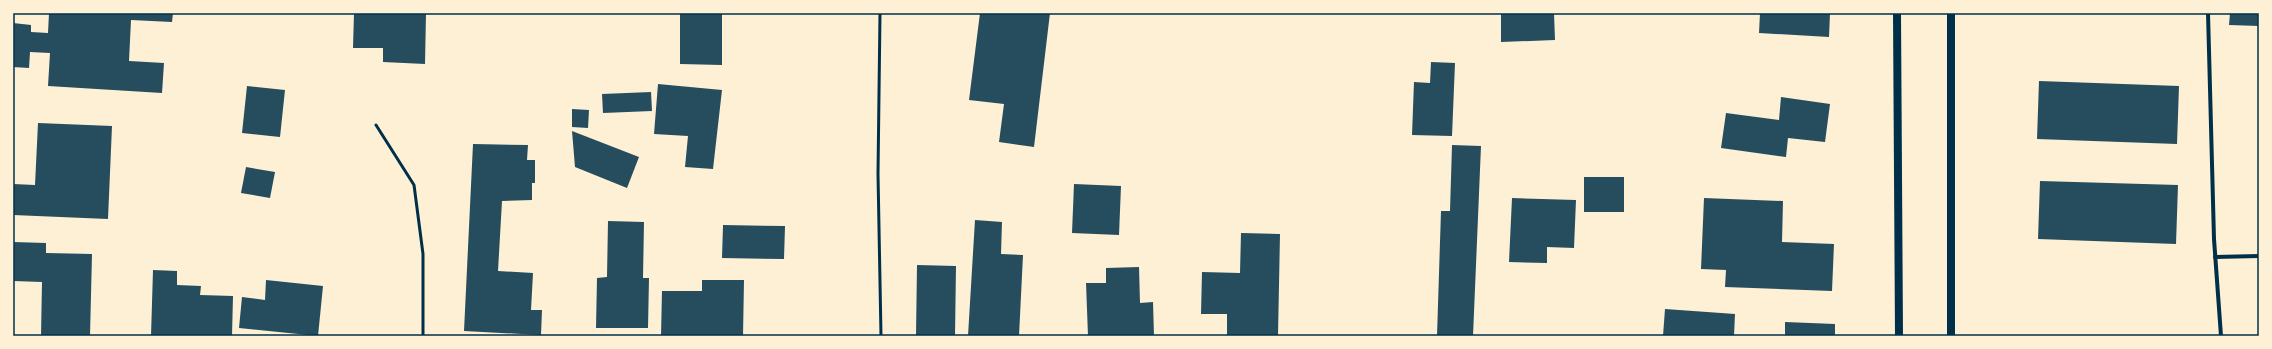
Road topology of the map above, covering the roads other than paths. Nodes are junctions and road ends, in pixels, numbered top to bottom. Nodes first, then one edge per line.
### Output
1 (880, 13) edge
2 (1897, 13) edge
3 (1951, 13) edge
4 (2208, 13) edge
5 (376, 125) dead end
6 (2259, 256) edge
7 (2215, 257) junction
8 (423, 336) edge
9 (881, 336) edge
10 (1899, 336) edge
11 (1951, 336) edge
12 (2221, 336) edge

1 - 9 lane
2 - 10 main road
3 - 11 main road
4 - 7 street
5 - 8 lane
6 - 7 street
7 - 12 street

